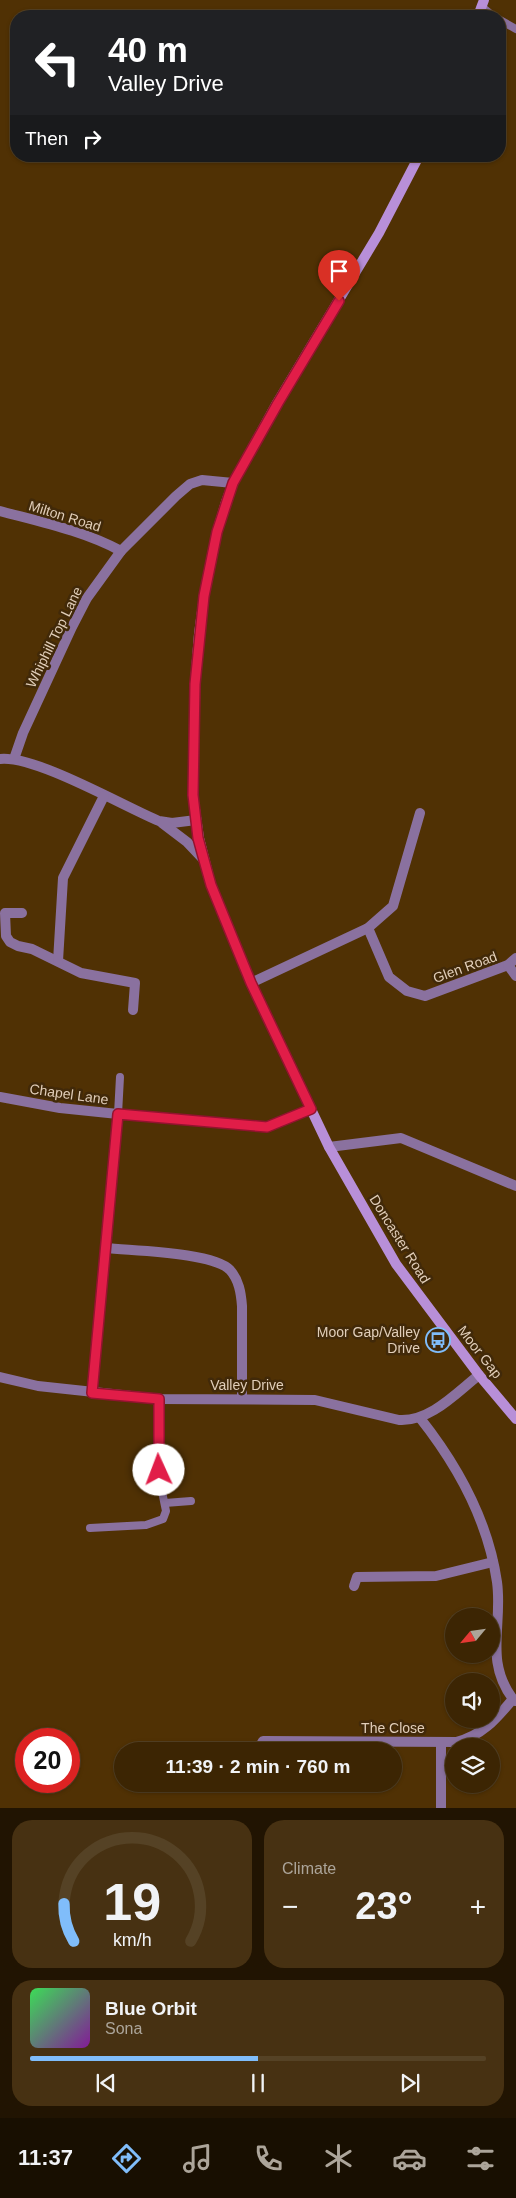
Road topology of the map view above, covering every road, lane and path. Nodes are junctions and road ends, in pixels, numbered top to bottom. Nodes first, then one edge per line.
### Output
1 (416, 162) edge
2 (233, 483) junction
3 (0, 510) edge
4 (121, 551) junction
5 (0, 759) edge
6 (14, 759) junction
7 (104, 796) junction
8 (420, 813) dead end
9 (196, 820) junction
10 (160, 821) junction
11 (204, 860) junction
12 (2, 913) edge
13 (22, 913) dead end
14 (368, 928) junction
15 (516, 958) edge
16 (58, 961) junction
17 (508, 965) junction
18 (516, 976) edge
19 (251, 983) junction
20 (133, 1010) dead end
21 (120, 1077) dead end
22 (0, 1097) edge
23 (311, 1109) junction
24 (118, 1114) junction
25 (329, 1147) junction
26 (516, 1186) edge
27 (106, 1248) junction
28 (441, 1325) joint
29 (479, 1375) junction
30 (0, 1377) edge
31 (92, 1393) junction
32 (159, 1399) junction
33 (242, 1400) junction
34 (420, 1418) junction
35 (516, 1419) edge
36 (191, 1501) dead end
37 (164, 1503) junction
38 (90, 1528) dead end
39 (493, 1562) junction
40 (355, 1577) dead end
41 (515, 1700) edge
42 (260, 1741) dead end
43 (440, 1742) junction
44 (440, 1808) edge

1 - 2 main road
2 - 4 street, Whiphill Top Lane
2 - 9 main road
3 - 4 street, Milton Road
4 - 6 street, Whiphill Top Lane
5 - 6 street
6 - 7 street
7 - 10 street
7 - 16 street
8 - 14 street
9 - 10 street
9 - 11 main road
10 - 11 street
11 - 19 main road
12 - 13 street
12 - 16 street
14 - 17 street, Glen Road
14 - 19 street
15 - 17 street, Glen Road
16 - 20 street
17 - 18 street
19 - 23 main road
21 - 24 lane
22 - 24 street, Chapel Lane
23 - 24 street, Chapel Lane
23 - 25 main road
24 - 27 street
25 - 26 street
25 - 28 main road, Doncaster Road
27 - 31 street
27 - 33 street
28 - 29 main road, Moor Gap
29 - 34 street, Valley Drive
29 - 35 main road, Moor Gap
30 - 31 street, Valley Drive
31 - 32 street, Valley Drive
32 - 33 street, Valley Drive
32 - 37 lane
33 - 34 street, Valley Drive
34 - 39 street
36 - 37 lane
37 - 38 lane
39 - 40 street
39 - 41 street
41 - 43 street, The Close
42 - 43 street, The Close
43 - 44 street

